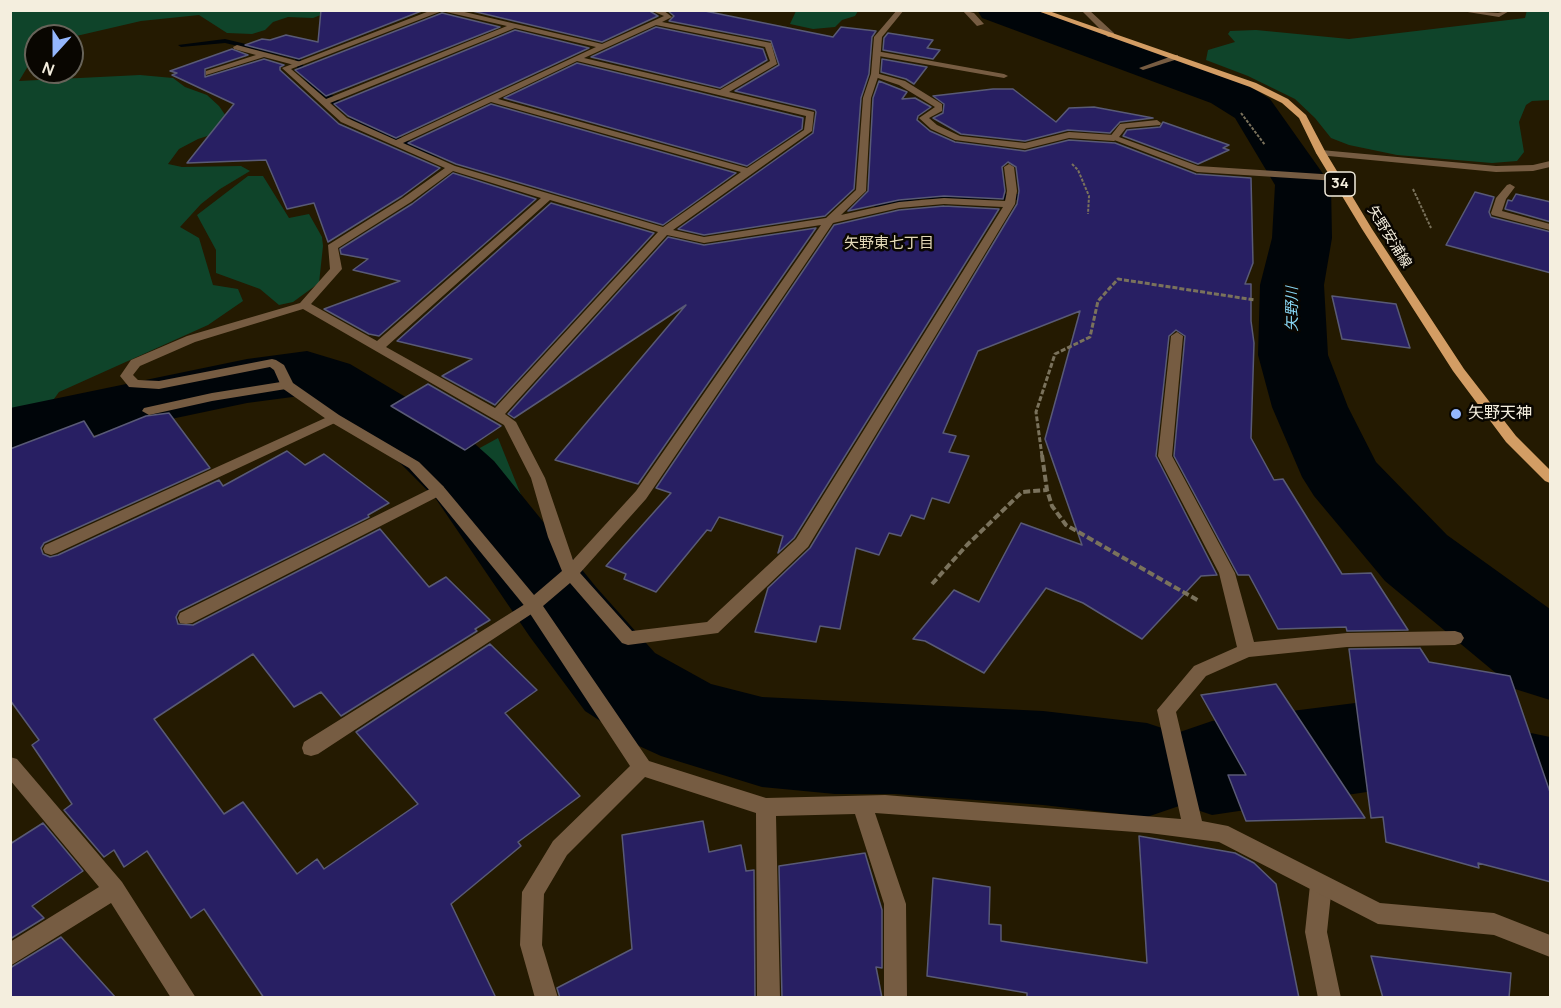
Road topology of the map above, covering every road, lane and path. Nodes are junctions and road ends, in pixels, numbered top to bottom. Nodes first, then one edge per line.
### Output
1 (440, 10) edge
2 (445, 10) edge
3 (653, 10) edge
4 (901, 10) edge
5 (965, 10) edge
6 (1038, 10) edge
7 (1084, 10) edge
8 (1458, 10) edge
9 (1508, 10) edge
10 (656, 23) junction
11 (980, 24) dead end
12 (514, 26) junction
13 (1111, 35) junction
14 (603, 46) junction
15 (237, 47) dead end
16 (876, 53) junction
17 (262, 55) junction
18 (1175, 57) junction
19 (578, 58) junction
20 (298, 64) junction
21 (1143, 68) dead end
22 (209, 73) dead end
23 (875, 74) junction
24 (1004, 76) dead end
25 (721, 93) junction
26 (490, 99) junction
27 (323, 103) junction
28 (1157, 123) dead end
29 (1114, 138) junction
30 (394, 144) junction
31 (1025, 146) junction
32 (1321, 153) junction
33 (1551, 164) edge
34 (1009, 167) dead end
35 (452, 168) junction
36 (748, 171) junction
37 (1337, 178) junction
38 (1510, 187) dead end
39 (548, 197) junction
40 (1011, 197) junction
41 (1088, 214) dead end
42 (829, 221) junction
43 (1551, 227) edge
44 (665, 231) junction
45 (1255, 300) dead end
46 (304, 305) junction
47 (1177, 336) dead end
48 (378, 347) junction
49 (283, 378) junction
50 (149, 411) dead end
51 (497, 414) junction
52 (334, 418) junction
53 (1551, 478) edge
54 (438, 490) junction
55 (1047, 490) junction
56 (51, 549) dead end
57 (571, 573) junction
58 (932, 584) dead end
59 (532, 605) junction
60 (186, 618) dead end
61 (1241, 627) junction
62 (1455, 638) dead end
63 (1247, 650) junction
64 (311, 748) dead end
65 (10, 765) edge
66 (642, 767) junction
67 (862, 804) junction
68 (766, 807) junction
69 (1194, 828) junction
70 (1321, 885) junction
71 (114, 889) junction
72 (1551, 946) edge
73 (10, 955) edge
74 (185, 998) edge
75 (547, 998) edge
76 (769, 998) edge
77 (896, 998) edge
78 (1330, 998) edge

1 - 20 street
2 - 12 street
3 - 10 street
4 - 16 street
5 - 11 street
6 - 13 main road, 矢野安浦線 / 34
7 - 13 street
8 - 9 street
10 - 14 street
10 - 25 street
12 - 14 street
12 - 27 street
13 - 18 main road, 矢野安浦線 / 34
14 - 19 street
15 - 17 street
16 - 23 street
16 - 24 street
17 - 20 street
17 - 22 street
18 - 21 street
18 - 32 main road, 矢野安浦線 / 34
19 - 25 street
19 - 26 street
20 - 27 street
23 - 31 street
23 - 42 street
25 - 36 street
26 - 30 street
26 - 36 street
27 - 30 street
28 - 29 street
29 - 31 street
29 - 37 street
30 - 35 street
31 - 41 path
32 - 33 street
32 - 37 main road, 矢野安浦線 / 34
34 - 40 street
35 - 39 street
35 - 46 street
36 - 44 street
37 - 53 main road, 矢野安浦線 / 34
38 - 43 street
39 - 44 street
39 - 48 street
40 - 42 street
40 - 57 street
42 - 44 street
42 - 57 street
44 - 51 street
45 - 55 path
46 - 48 street
46 - 49 street
47 - 61 street
48 - 51 street
49 - 50 street
49 - 52 street
51 - 57 street
52 - 54 street
52 - 56 street
54 - 59 street
54 - 60 street
55 - 58 path
55 - 61 path
57 - 59 street
59 - 64 street
59 - 66 street
61 - 63 street
62 - 63 street
63 - 69 street
65 - 71 street
66 - 68 street
66 - 75 street
67 - 68 street
67 - 69 street
67 - 77 street
68 - 76 street
69 - 70 street
70 - 72 street
70 - 78 street
71 - 73 street
71 - 74 street

